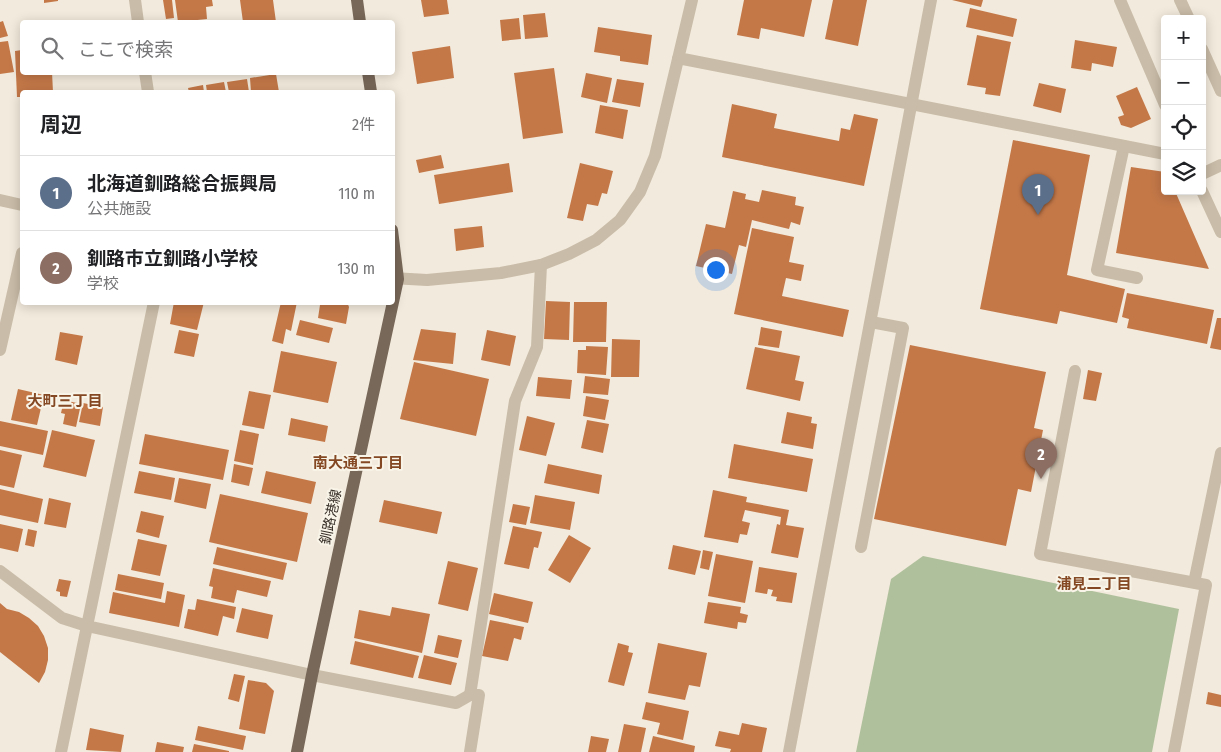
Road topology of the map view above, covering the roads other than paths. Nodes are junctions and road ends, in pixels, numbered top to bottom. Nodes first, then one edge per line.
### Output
1 (135, 0) edge
2 (357, 0) edge
3 (692, 0) edge
4 (931, 0) edge
5 (1120, 0) edge
6 (1180, 0) edge
7 (1186, 15) edge
8 (138, 20) edge
9 (360, 20) edge
10 (678, 58) junction
11 (1206, 58) edge
12 (145, 75) edge
13 (368, 75) edge
14 (148, 90) edge
15 (371, 90) edge
16 (1221, 90) edge
17 (1161, 96) edge
18 (912, 105) junction
19 (1124, 146) junction
20 (1161, 153) edge
21 (1221, 165) edge
22 (1206, 172) edge
23 (1204, 195) edge
24 (0, 200) edge
25 (20, 205) edge
26 (1221, 232) edge
27 (20, 262) edge
28 (541, 265) junction
29 (395, 278) edge
30 (1137, 278) dead end
31 (153, 305) edge
32 (389, 305) edge
33 (871, 322) junction
34 (0, 350) edge
35 (1075, 371) dead end
36 (1221, 452) edge
37 (860, 547) dead end
38 (0, 571) edge
39 (1194, 582) junction
40 (88, 626) junction
41 (312, 676) junction
42 (470, 694) junction
43 (61, 752) edge
44 (298, 752) edge
45 (470, 752) edge
46 (789, 752) edge
47 (1174, 752) edge

1 - 8 street
2 - 9 main road
3 - 10 street
4 - 18 street
5 - 17 street
6 - 7 street
10 - 18 street
10 - 28 street
11 - 16 street
12 - 14 street
13 - 15 main road
18 - 19 street
18 - 33 street
19 - 20 street
19 - 30 street
21 - 22 street
23 - 26 street
24 - 25 street
27 - 34 street
28 - 29 street
28 - 42 street
31 - 40 street
32 - 41 main road, 釧路港線
33 - 37 street
33 - 46 street
35 - 39 street
36 - 39 street
38 - 40 street
39 - 47 street
40 - 41 street
40 - 43 street
41 - 42 street
41 - 44 main road, 釧路港線
42 - 45 street

